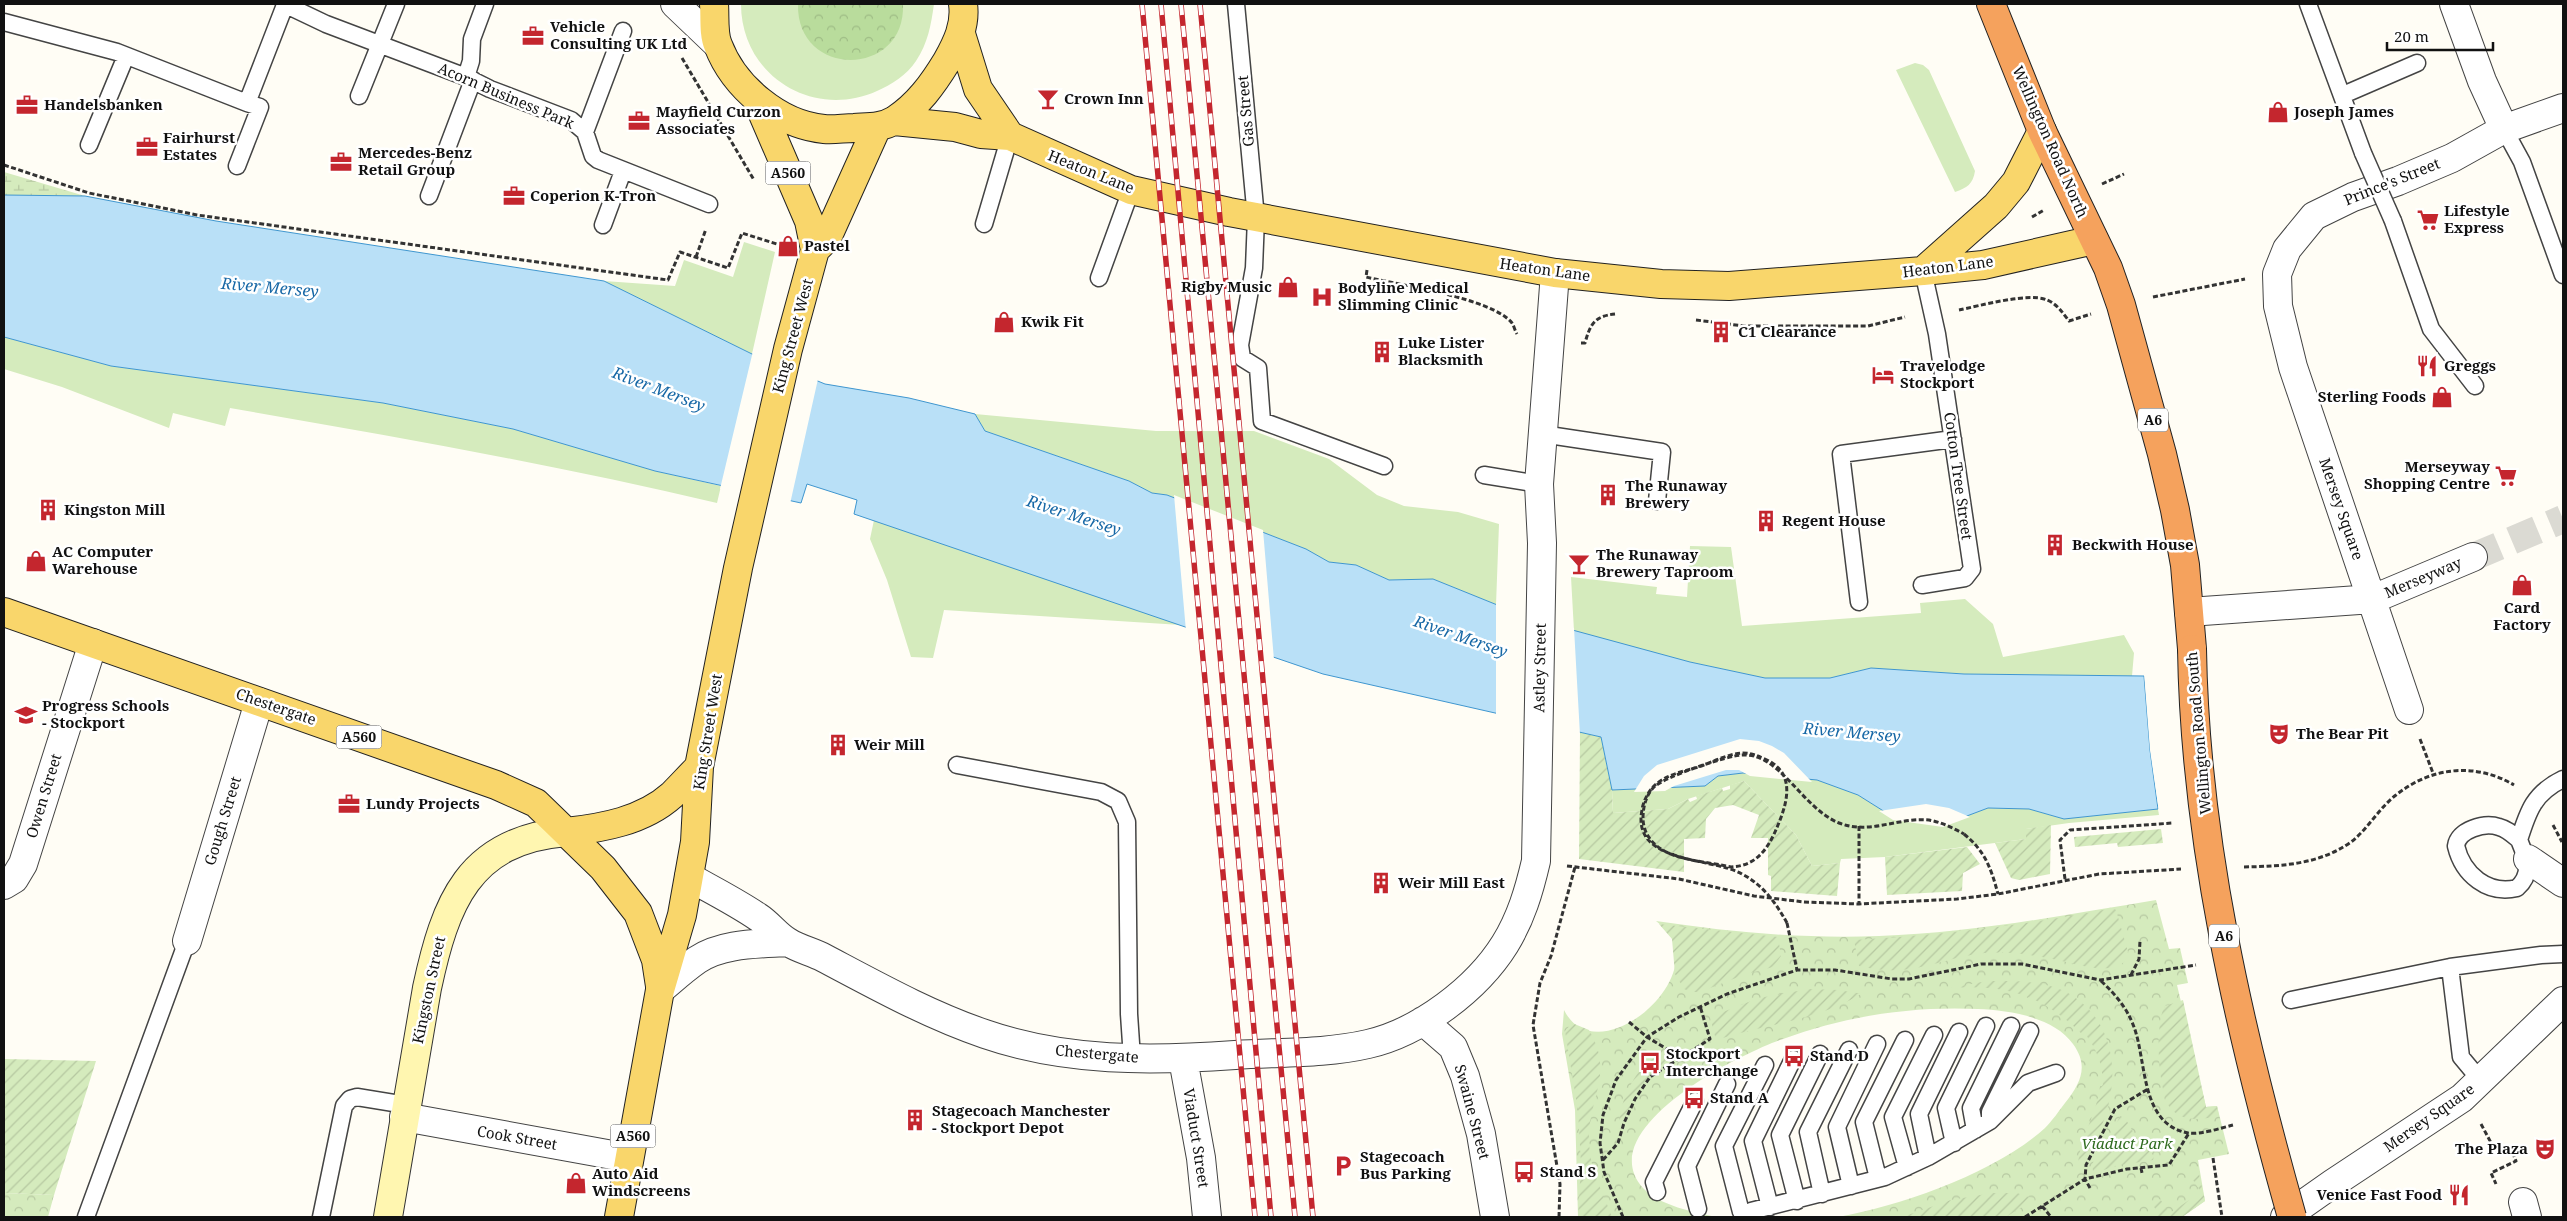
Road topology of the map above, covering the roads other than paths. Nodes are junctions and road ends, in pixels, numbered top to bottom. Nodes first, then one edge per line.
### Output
1 (284, 4) edge
2 (396, 4) edge
3 (485, 4) edge
4 (675, 4) edge
5 (714, 4) edge
6 (1236, 4) edge
7 (1991, 4) edge
8 (2308, 4) edge
9 (2454, 4) edge
10 (964, 12) edge
11 (4, 22) edge
12 (623, 31) dead end
13 (380, 44) junction
14 (717, 44) junction
15 (126, 56) junction
16 (2416, 63) dead end
17 (470, 78) junction
18 (359, 96) dead end
19 (756, 98) junction
20 (2344, 101) junction
21 (247, 103) junction
22 (2563, 108) edge
23 (886, 124) junction
24 (2504, 130) junction
25 (2042, 131) junction
26 (585, 132) junction
27 (1010, 136) junction
28 (89, 145) dead end
29 (237, 166) dead end
30 (623, 171) junction
31 (1131, 190) junction
32 (429, 196) dead end
33 (709, 204) dead end
34 (1256, 218) junction
35 (984, 224) dead end
36 (603, 226) dead end
37 (2094, 240) junction
38 (802, 249) junction
39 (1923, 271) junction
40 (1555, 273) junction
41 (2563, 275) edge
42 (1099, 278) dead end
43 (2113, 278) joint
44 (2278, 306) joint
45 (2475, 386) dead end
46 (1542, 434) junction
47 (1953, 439) junction
48 (1384, 466) dead end
49 (1484, 475) dead end
50 (1539, 484) junction
51 (1657, 500) dead end
52 (2473, 557) tunnel mouth
53 (1922, 585) dead end
54 (2372, 599) junction
55 (1859, 602) dead end
56 (4, 612) edge
57 (2189, 612) junction
58 (93, 643) junction
59 (260, 702) junction
60 (2409, 710) dead end
61 (957, 766) dead end
62 (699, 767) junction
63 (2563, 779) edge
64 (566, 832) junction
65 (2523, 850) joint
66 (690, 877) junction
67 (2563, 883) edge
68 (4, 884) edge
69 (187, 940) joint
70 (788, 942) junction
71 (2563, 954) edge
72 (2450, 967) junction
73 (660, 990) junction
74 (2291, 1000) dead end
75 (2563, 1001) edge
76 (1423, 1021) junction
77 (1986, 1026) dead end
78 (2011, 1026) dead end
79 (2030, 1030) dead end
80 (1959, 1032) dead end
81 (1934, 1035) dead end
82 (1905, 1040) dead end
83 (1878, 1044) dead end
84 (1849, 1050) dead end
85 (1820, 1054) dead end
86 (1132, 1058) junction
87 (1183, 1059) junction
88 (1793, 1059) dead end
89 (1764, 1065) dead end
90 (2056, 1073) dead end
91 (2481, 1081) junction
92 (1727, 1084) dead end
93 (1694, 1101) dead end
94 (405, 1111) junction
95 (1990, 1121) junction
96 (1975, 1130) junction
97 (1954, 1143) junction
98 (1928, 1157) junction
99 (629, 1158) junction
100 (1907, 1167) junction
101 (1878, 1178) junction
102 (1851, 1186) junction
103 (1657, 1192) dead end
104 (1822, 1194) junction
105 (1797, 1200) junction
106 (1770, 1207) junction
107 (1698, 1209) dead end
108 (86, 1217) edge
109 (321, 1217) edge
110 (388, 1217) edge
111 (619, 1217) edge
112 (1207, 1217) edge
113 (1495, 1217) edge
114 (2285, 1217) edge
115 (2292, 1217) edge

1 - 13 lane, Acorn Business Park
1 - 21 lane, Acorn Business Park
2 - 13 lane
3 - 17 lane
4 - 14 street
5 - 14 main road
6 - 34 lane, Gas Street
7 - 25 highway, Wellington Road North / A6
8 - 20 lane
9 - 24 street
10 - 23 main road
10 - 27 main road
11 - 15 lane
12 - 26 lane
13 - 17 lane, Acorn Business Park
13 - 18 lane
14 - 19 main road
15 - 21 lane
15 - 28 lane
16 - 20 lane
17 - 26 lane, Acorn Business Park
17 - 32 lane
19 - 23 main road, Heaton Lane
19 - 38 main road, King Street West / A560
20 - 45 lane, bridge
21 - 29 lane
22 - 24 street, Prince's Street
23 - 27 main road, Heaton Lane
23 - 38 main road, King Street West / A560
24 - 41 lane
24 - 44 street, Prince's Street
25 - 37 highway, Wellington Road North / A6
25 - 39 main road
26 - 30 lane, Acorn Business Park
27 - 31 main road, Heaton Lane
27 - 35 lane
30 - 33 lane, Acorn Business Park
30 - 36 lane
31 - 34 main road, Heaton Lane
31 - 42 lane
34 - 40 main road, Heaton Lane
34 - 48 lane, Gas Street
37 - 39 main road, Heaton Lane
37 - 43 highway, Wellington Road North / A6
38 - 62 main road, King Street West / A560
39 - 40 main road, Heaton Lane
39 - 47 lane, Cotton Tree Street
40 - 46 street, Astley Street
43 - 57 highway, Wellington Road South / A6
44 - 54 street, Mersey Square
46 - 50 street, Astley Street
46 - 51 lane
47 - 53 lane, Cotton Tree Street
47 - 55 lane
49 - 50 lane
50 - 76 street, Astley Street
52 - 54 street, Merseyway
54 - 57 street, Merseyway
54 - 60 street, Mersey Square
56 - 58 main road, Chestergate / A560
57 - 115 highway, Wellington Road South / A6, bridge
58 - 59 main road, Chestergate / A560
58 - 68 street, Owen Street
59 - 64 main road, Chestergate / A560
59 - 69 street, Gough Street
61 - 86 lane
62 - 64 main road
62 - 66 main road, King Street West / A560
63 - 65 lane
64 - 73 main road, Chestergate / A560
64 - 94 street, Kingston Street
65 - 67 street
66 - 70 street, Chestergate
66 - 73 main road, King Street West / A560
69 - 108 lane
70 - 73 street, Chestergate
70 - 86 street, Chestergate
71 - 72 lane
72 - 74 lane
72 - 91 lane
73 - 99 main road, King Street West / A560
75 - 91 street, Mersey Square
76 - 87 street, Chestergate
76 - 113 street, Swaine Street
77 - 97 lane
78 - 96 lane
79 - 95 lane
80 - 98 lane
81 - 100 lane
82 - 101 lane
83 - 102 lane
84 - 104 lane
85 - 105 lane
86 - 87 street, Chestergate
87 - 112 street, Viaduct Street
88 - 106 lane
89 - 106 lane
90 - 95 lane
91 - 114 street, Mersey Square
92 - 107 lane
93 - 103 lane
94 - 99 street, Cook Street
94 - 109 lane
94 - 110 street, Kingston Street
95 - 96 lane
96 - 97 lane
97 - 98 lane
98 - 100 lane
99 - 111 main road, King Street West / A560
100 - 101 lane
101 - 102 lane
102 - 104 lane
104 - 105 lane
105 - 106 lane

